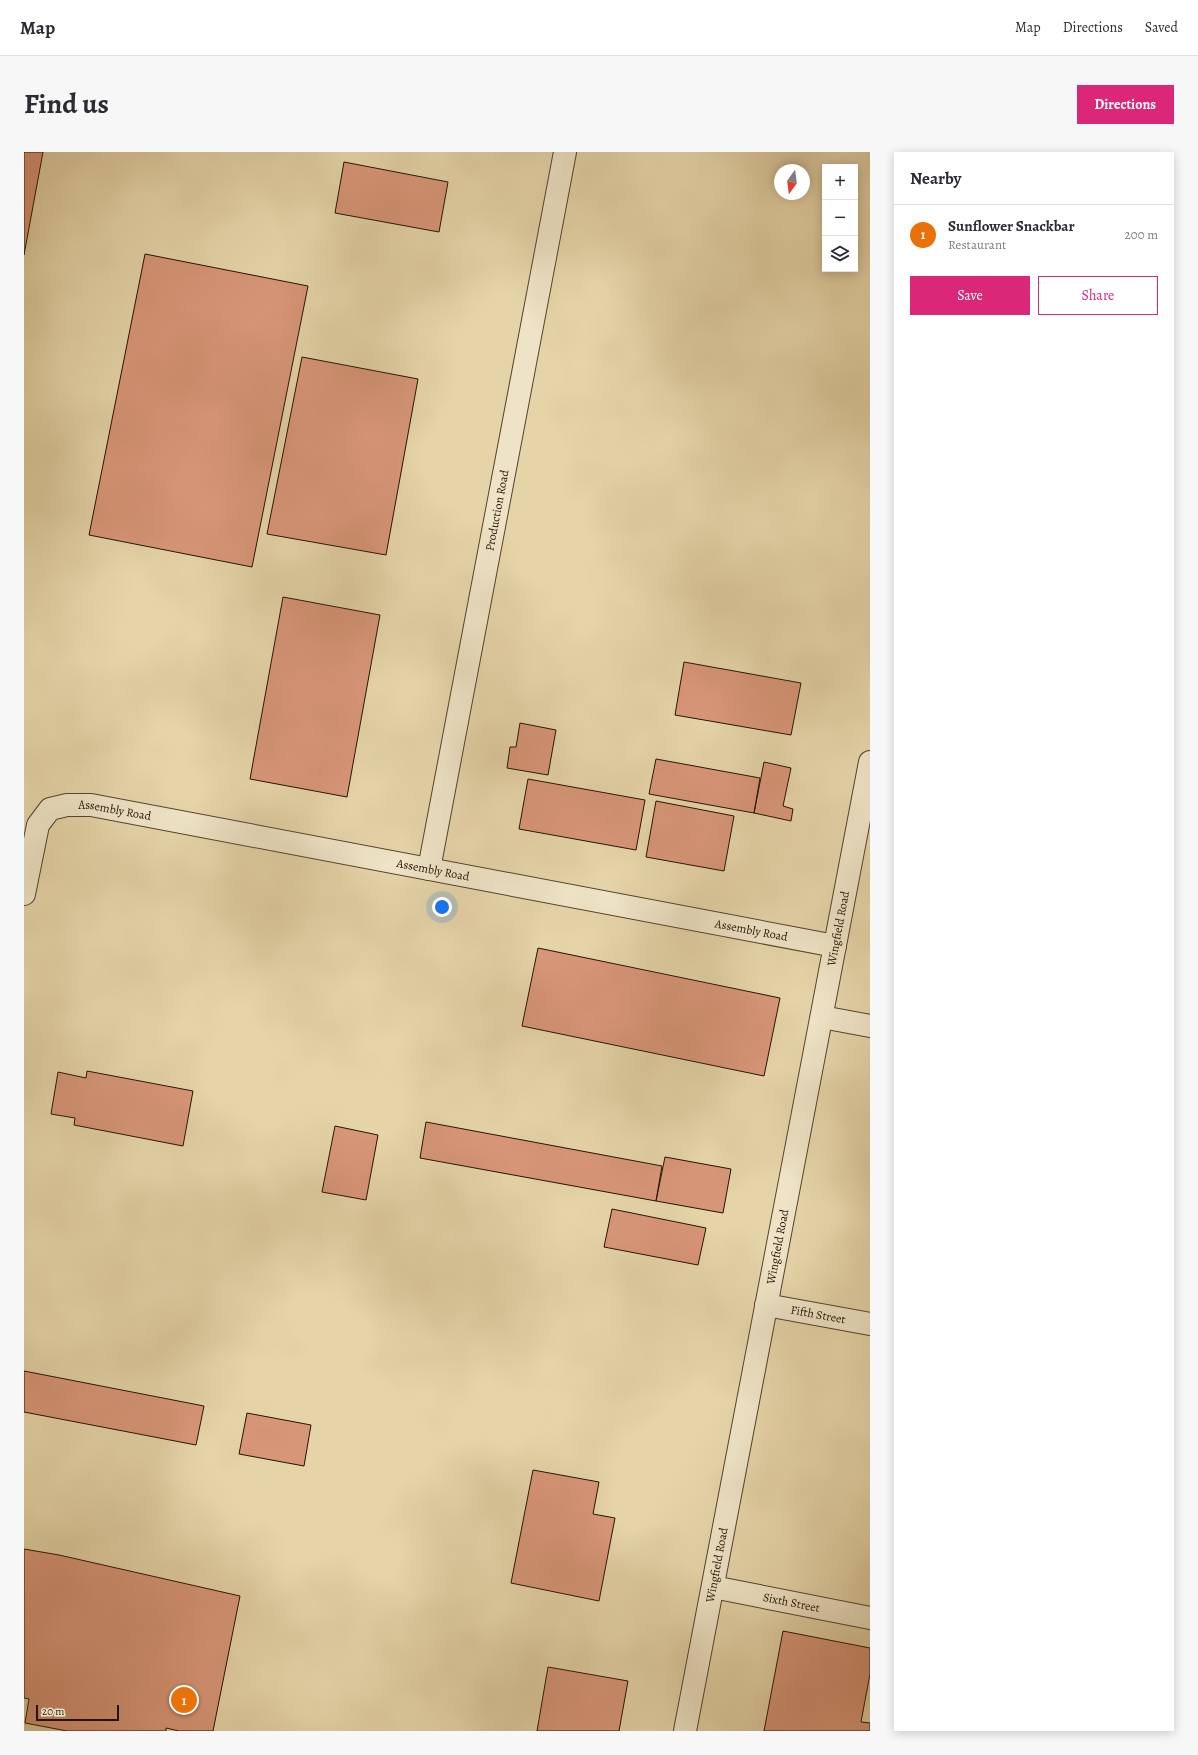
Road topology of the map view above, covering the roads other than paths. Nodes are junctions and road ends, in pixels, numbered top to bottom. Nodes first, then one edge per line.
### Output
1 (565, 152) edge
2 (870, 762) edge
3 (429, 869) junction
4 (24, 894) edge
5 (835, 946) junction
6 (822, 1017) junction
7 (870, 1026) edge
8 (766, 1305) junction
9 (870, 1324) edge
10 (713, 1587) junction
11 (870, 1618) edge
12 (685, 1731) edge

1 - 3 street, Production Road
2 - 5 street, Wingfield Road
3 - 4 street, Assembly Road
3 - 5 street, Assembly Road
5 - 6 street, Wingfield Road
6 - 7 street
6 - 8 street, Wingfield Road
8 - 9 street, Fifth Street
8 - 10 street, Wingfield Road
10 - 11 street, Sixth Street
10 - 12 street, Wingfield Road

